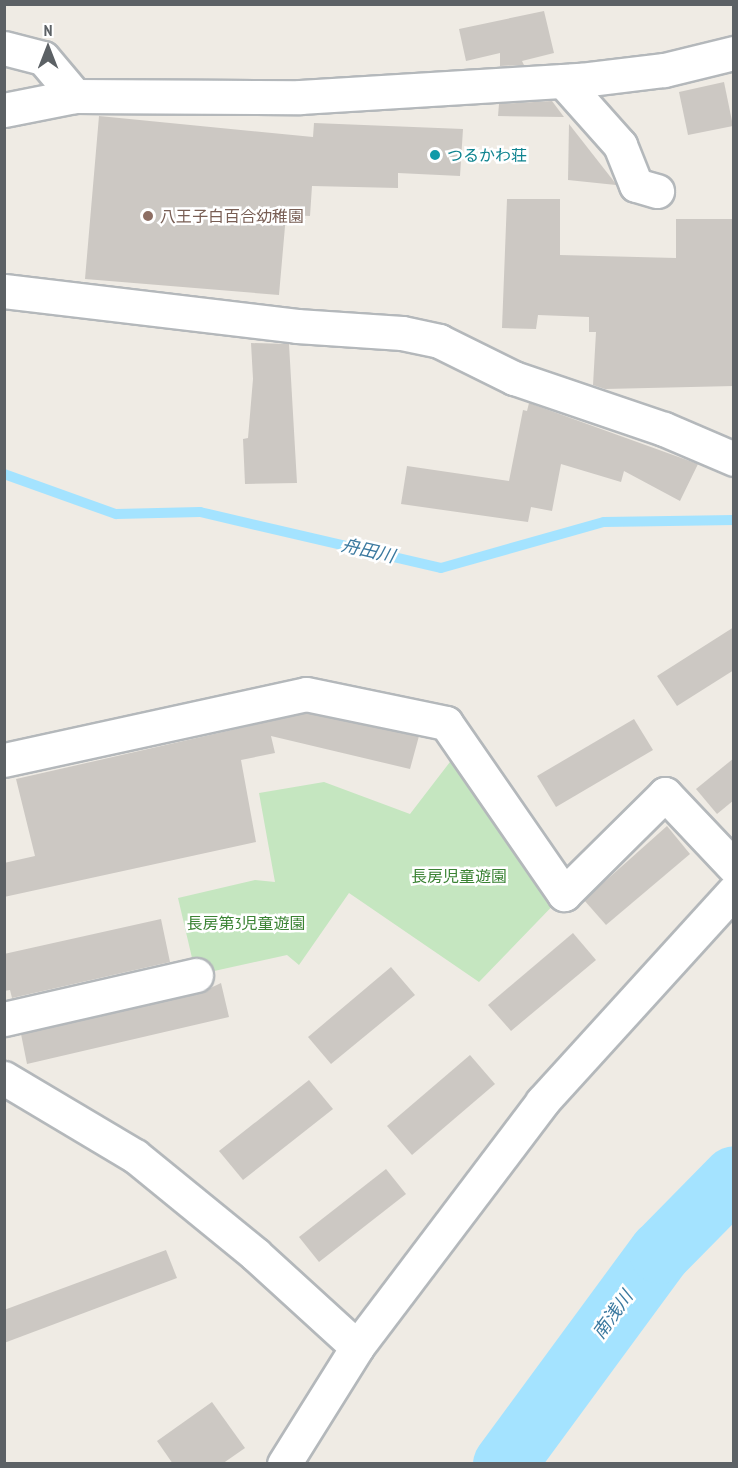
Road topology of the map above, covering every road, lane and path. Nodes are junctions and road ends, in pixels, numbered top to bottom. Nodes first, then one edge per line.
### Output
1 (4, 48) edge
2 (734, 53) edge
3 (563, 81) junction
4 (75, 96) junction
5 (4, 110) edge
6 (657, 191) dead end
7 (4, 291) edge
8 (734, 459) edge
9 (4, 760) edge
10 (734, 867) edge
11 (734, 891) edge
12 (196, 975) dead end
13 (4, 1019) edge
14 (4, 1078) edge
15 (357, 1347) junction
16 (284, 1464) edge

1 - 4 street
2 - 3 street
3 - 4 street
3 - 6 street
4 - 5 street
7 - 8 street
9 - 10 street
11 - 15 street
12 - 13 street
14 - 15 street
15 - 16 street

